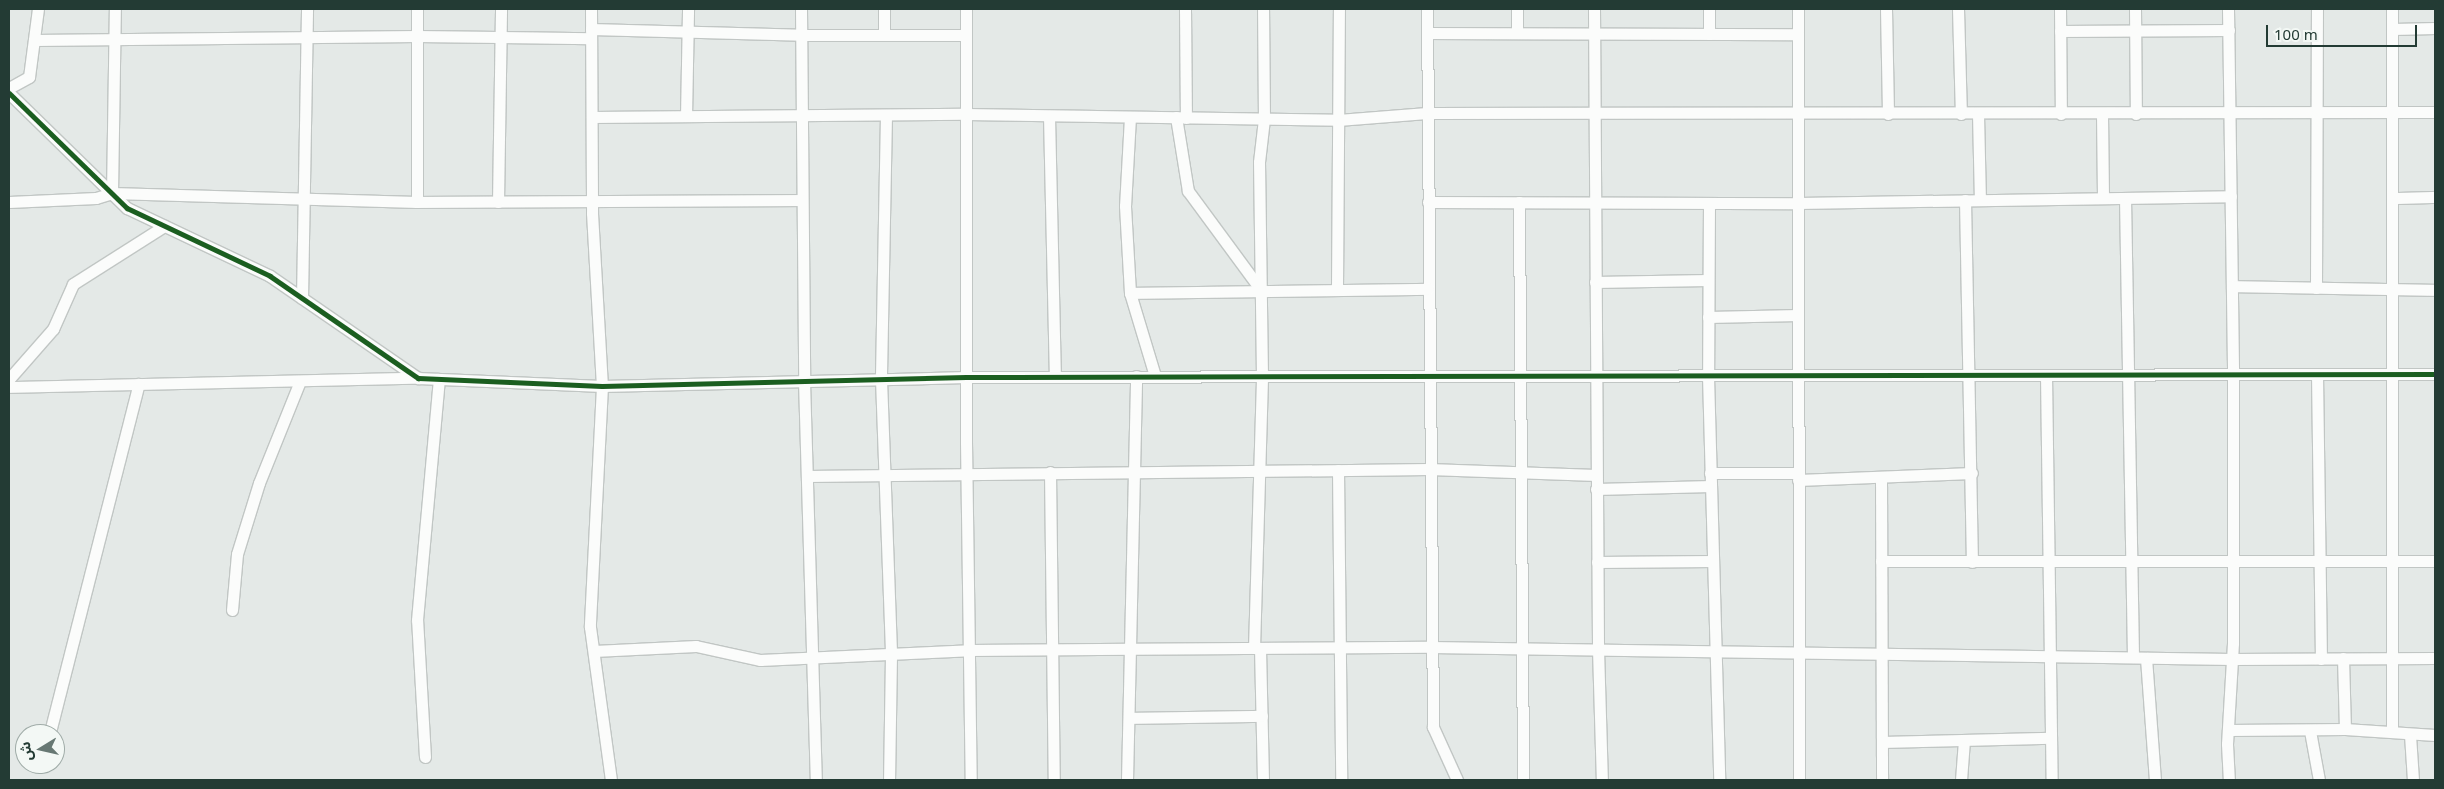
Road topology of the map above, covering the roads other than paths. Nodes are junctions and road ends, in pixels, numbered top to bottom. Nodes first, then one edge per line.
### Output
1 (38, 9) edge
2 (115, 9) edge
3 (307, 9) edge
4 (417, 9) edge
5 (501, 9) edge
6 (591, 9) edge
7 (688, 9) edge
8 (801, 9) edge
9 (884, 9) edge
10 (966, 9) edge
11 (1185, 9) edge
12 (1263, 9) edge
13 (1339, 9) edge
14 (1427, 9) edge
15 (1517, 9) edge
16 (1594, 9) edge
17 (1709, 9) edge
18 (1798, 9) edge
19 (1886, 9) edge
20 (1958, 9) edge
21 (2060, 9) edge
22 (2135, 9) edge
23 (2228, 9) edge
24 (2317, 9) edge
25 (2392, 9) edge
26 (2393, 28) junction
27 (2435, 28) edge
28 (2229, 30) junction
29 (2060, 31) junction
30 (2135, 31) junction
31 (688, 32) junction
32 (591, 34) junction
33 (1427, 34) junction
34 (1518, 34) junction
35 (1594, 34) junction
36 (1709, 34) junction
37 (1798, 34) junction
38 (801, 35) junction
39 (884, 35) junction
40 (966, 35) junction
41 (417, 36) junction
42 (306, 37) junction
43 (501, 37) junction
44 (114, 39) junction
45 (34, 40) junction
46 (9, 88) edge
47 (9, 93) edge
48 (2435, 112) edge
49 (1428, 113) junction
50 (2317, 113) junction
51 (2393, 113) junction
52 (966, 114) junction
53 (1594, 114) junction
54 (1798, 114) junction
55 (1888, 114) junction
56 (1961, 114) junction
57 (1978, 114) junction
58 (2061, 114) junction
59 (2102, 114) junction
60 (2136, 114) junction
61 (2230, 114) junction
62 (801, 115) junction
63 (886, 115) junction
64 (686, 116) junction
65 (1049, 116) junction
66 (592, 117) junction
67 (1130, 117) junction
68 (1181, 118) junction
69 (1264, 119) junction
70 (1338, 120) junction
71 (112, 193) junction
72 (2231, 196) junction
73 (2435, 197) edge
74 (2103, 198) junction
75 (2125, 198) junction
76 (2394, 198) junction
77 (304, 199) junction
78 (802, 200) junction
79 (1965, 200) junction
80 (1980, 200) junction
81 (9, 202) edge
82 (417, 202) junction
83 (498, 202) junction
84 (1428, 202) junction
85 (1519, 202) junction
86 (1594, 202) junction
87 (592, 203) junction
88 (1709, 203) junction
89 (1798, 203) junction
90 (164, 226) junction
91 (1708, 280) junction
92 (1595, 282) junction
93 (2232, 286) junction
94 (1337, 288) junction
95 (2316, 288) junction
96 (1428, 289) junction
97 (1261, 290) junction
98 (2394, 290) junction
99 (2435, 290) edge
100 (1130, 293) junction
101 (302, 298) junction
102 (1798, 315) junction
103 (1708, 316) junction
104 (2317, 374) junction
105 (2395, 374) junction
106 (2435, 374) edge
107 (1971, 375) junction
108 (2046, 375) junction
109 (2128, 375) junction
110 (2233, 375) junction
111 (966, 376) junction
112 (1055, 376) junction
113 (1136, 376) junction
114 (1155, 376) junction
115 (1262, 376) junction
116 (1428, 376) junction
117 (1519, 376) junction
118 (1595, 376) junction
119 (1708, 376) junction
120 (1799, 376) junction
121 (418, 378) junction
122 (9, 379) edge
123 (439, 379) junction
124 (881, 379) junction
125 (300, 381) junction
126 (804, 381) junction
127 (139, 384) junction
128 (602, 386) junction
129 (9, 387) edge
130 (1429, 469) junction
131 (1259, 470) junction
132 (1338, 470) junction
133 (1134, 471) junction
134 (1050, 472) junction
135 (1520, 472) junction
136 (966, 473) junction
137 (1710, 473) junction
138 (1972, 473) junction
139 (885, 474) junction
140 (1596, 475) junction
141 (807, 476) junction
142 (1798, 477) junction
143 (1880, 477) junction
144 (1711, 486) junction
145 (1596, 489) junction
146 (1713, 560) junction
147 (2392, 560) junction
148 (1881, 561) junction
149 (2435, 561) edge
150 (1597, 562) junction
151 (1972, 562) junction
152 (2048, 562) junction
153 (2319, 562) junction
154 (2131, 563) junction
155 (2233, 563) junction
156 (232, 610) dead end
157 (1431, 647) junction
158 (1257, 648) junction
159 (1340, 648) junction
160 (1523, 648) junction
161 (1131, 649) junction
162 (1598, 649) junction
163 (969, 650) junction
164 (1052, 650) junction
165 (1715, 651) junction
166 (594, 652) junction
167 (1798, 652) junction
168 (1881, 654) junction
169 (891, 655) junction
170 (2049, 656) junction
171 (2133, 657) junction
172 (2146, 658) junction
173 (2321, 658) junction
174 (2342, 658) junction
175 (2391, 658) junction
176 (2435, 658) edge
177 (2232, 659) junction
178 (812, 660) junction
179 (1262, 716) junction
180 (1129, 718) junction
181 (52, 724) edge
182 (2345, 729) junction
183 (2229, 730) junction
184 (2392, 731) junction
185 (2310, 732) junction
186 (2410, 735) junction
187 (2435, 735) edge
188 (2051, 738) junction
189 (1964, 740) junction
190 (1882, 742) junction
191 (425, 757) dead end
192 (611, 780) edge
193 (816, 780) edge
194 (889, 780) edge
195 (971, 780) edge
196 (1054, 780) edge
197 (1128, 780) edge
198 (1263, 780) edge
199 (1341, 780) edge
200 (1457, 780) edge
201 (1523, 780) edge
202 (1602, 780) edge
203 (1719, 780) edge
204 (1799, 780) edge
205 (1882, 780) edge
206 (1961, 780) edge
207 (2052, 780) edge
208 (2155, 780) edge
209 (2229, 780) edge
210 (2319, 780) edge
211 (2413, 780) edge

1 - 45 street
2 - 44 street
3 - 42 street
4 - 41 street
5 - 43 street
6 - 32 street
7 - 31 street
8 - 38 street
9 - 39 street
10 - 40 street
11 - 68 street
12 - 69 street
13 - 70 street
14 - 33 street
15 - 34 street
16 - 35 street
17 - 36 street
18 - 37 street
19 - 55 street
20 - 56 street
21 - 29 street
22 - 30 street
23 - 28 street
24 - 50 street
25 - 26 street
26 - 27 street
26 - 51 street
28 - 30 street
28 - 61 street
29 - 30 street
29 - 58 street
30 - 60 street
31 - 32 street
31 - 38 street
31 - 64 street
32 - 43 street
32 - 66 street
33 - 34 street
33 - 49 street
34 - 35 street
35 - 36 street
35 - 53 street
36 - 37 street
37 - 54 street
38 - 39 street
38 - 62 street
39 - 40 street
40 - 52 street
41 - 42 street
41 - 43 street
41 - 82 street
42 - 44 street
42 - 77 street
43 - 83 street
44 - 45 street
44 - 71 street
45 - 46 street
47 - 71 street
48 - 51 street
49 - 53 street
49 - 70 street
49 - 84 street
50 - 51 street
50 - 61 street
50 - 95 street
51 - 76 street
52 - 63 street
52 - 65 street
52 - 111 street
53 - 54 street
53 - 86 street
54 - 55 street
54 - 89 street
55 - 56 street
56 - 57 street
57 - 58 street
57 - 80 street
58 - 59 street
59 - 60 street
59 - 74 street
60 - 61 street
61 - 72 street
62 - 63 street
62 - 64 street
62 - 78 street
63 - 124 street
64 - 66 street
65 - 67 street
65 - 112 street
66 - 87 street
67 - 68 street
67 - 100 street
68 - 69 street
68 - 97 street
69 - 70 street
69 - 97 street
70 - 94 street
71 - 77 street
71 - 81 street
71 - 90 street
72 - 75 street
72 - 93 street
73 - 76 street
74 - 75 street
74 - 80 street
75 - 109 street
76 - 98 street
77 - 82 street
77 - 101 street
78 - 87 street
78 - 126 street
79 - 80 street
79 - 89 street
79 - 107 street
82 - 83 street
83 - 87 street
84 - 85 street
84 - 96 street
85 - 86 street
85 - 117 street
86 - 88 street
86 - 92 street
87 - 128 street
88 - 89 street
88 - 91 street
89 - 102 street
90 - 101 street
90 - 122 street
91 - 92 street
91 - 103 street
92 - 118 street
93 - 95 street
93 - 110 street
94 - 96 street
94 - 97 street
95 - 98 street
96 - 116 street
97 - 100 street
97 - 115 street
98 - 99 street
98 - 105 street
100 - 114 street
101 - 121 street
102 - 103 street
102 - 120 street
103 - 119 street
104 - 105 street
104 - 110 street
104 - 153 street
105 - 106 street
105 - 147 street
107 - 108 street
107 - 120 street
107 - 138 street
108 - 109 street
108 - 152 street
109 - 110 street
109 - 154 street
110 - 155 street
111 - 112 street
111 - 124 street
111 - 136 street
112 - 113 street
113 - 114 street
113 - 133 street
114 - 115 street
115 - 116 street
115 - 131 street
116 - 117 street
116 - 130 street
117 - 118 street
117 - 135 street
118 - 119 street
118 - 140 street
119 - 120 street
119 - 137 street
120 - 142 street
121 - 123 street
121 - 125 street
123 - 128 street
123 - 191 street
124 - 126 street
124 - 139 street
125 - 127 street
125 - 156 street
126 - 128 street
126 - 141 street
127 - 129 street
127 - 181 street
128 - 166 street
130 - 132 street
130 - 135 street
130 - 157 street
131 - 132 street
131 - 133 street
131 - 158 street
132 - 159 street
133 - 134 street
133 - 161 street
134 - 136 street
134 - 164 street
135 - 140 street
135 - 160 street
136 - 139 street
136 - 163 street
137 - 142 street
137 - 144 street
138 - 143 street
138 - 151 street
139 - 141 street
139 - 169 street
140 - 145 street
141 - 178 street
142 - 143 street
142 - 167 street
143 - 148 street
144 - 145 street
144 - 146 street
145 - 150 street
146 - 150 street
146 - 165 street
147 - 149 street
147 - 153 street
147 - 175 street
148 - 151 street
148 - 168 street
150 - 162 street
151 - 152 street
152 - 154 street
152 - 170 street
153 - 155 street
153 - 173 street
154 - 155 street
154 - 171 street
155 - 177 street
157 - 159 street
157 - 160 street
157 - 200 street
158 - 159 street
158 - 161 street
158 - 179 street
159 - 199 street
160 - 162 street
160 - 201 street
161 - 164 street
161 - 180 street
162 - 165 street
162 - 202 street
163 - 164 street
163 - 169 street
163 - 195 street
164 - 196 street
165 - 167 street
165 - 203 street
166 - 178 street
166 - 192 street
167 - 168 street
167 - 204 street
168 - 170 street
168 - 190 street
169 - 178 street
169 - 194 street
170 - 171 street
170 - 188 street
171 - 172 street
172 - 177 street
172 - 208 street
173 - 174 street
173 - 177 street
174 - 175 street
174 - 182 street
175 - 176 street
175 - 184 street
177 - 183 street
178 - 193 street
179 - 180 street
179 - 198 street
180 - 197 street
182 - 184 street
182 - 185 street
183 - 185 street
183 - 209 street
184 - 186 street
185 - 210 street
186 - 187 street
186 - 211 street
188 - 189 street
188 - 207 street
189 - 190 street
189 - 206 street
190 - 205 street

